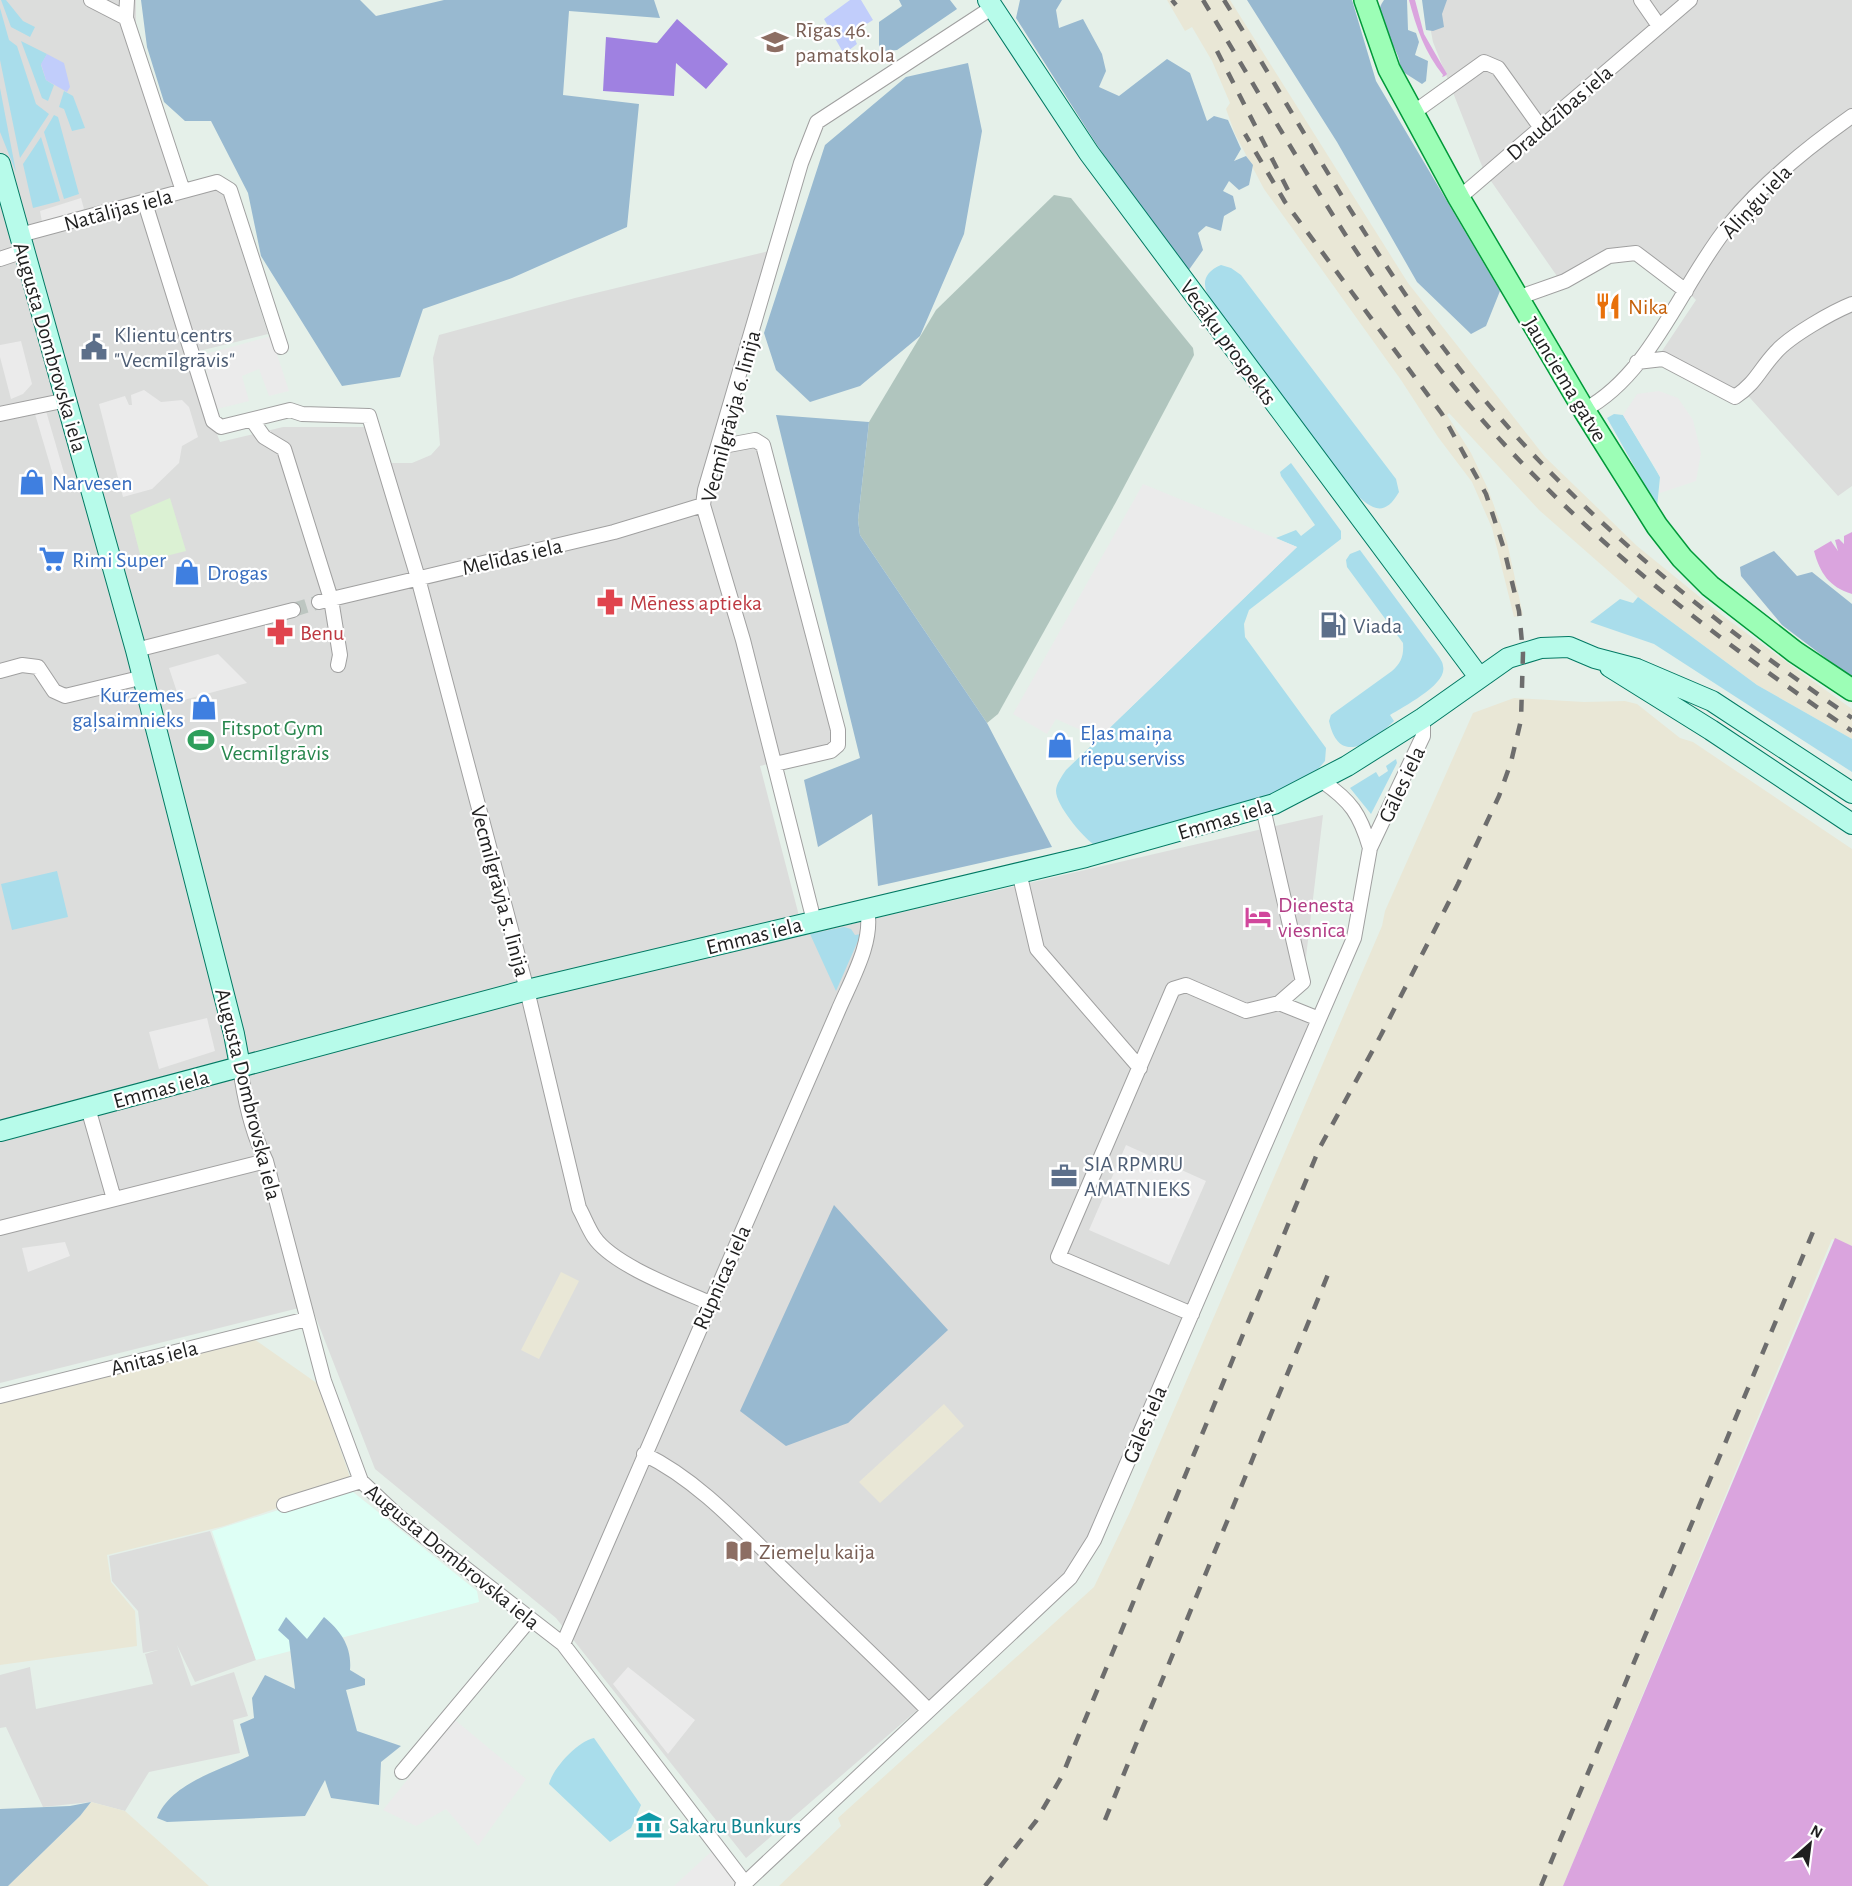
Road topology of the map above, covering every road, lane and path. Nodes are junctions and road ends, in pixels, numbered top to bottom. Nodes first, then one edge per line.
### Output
1 (92, 0) edge
2 (127, 0) edge
3 (1365, 0) edge
4 (1641, 0) edge
5 (1690, 0) edge
6 (990, 4) edge
7 (126, 18) junction
8 (1659, 26) junction
9 (1413, 113) junction
10 (1852, 116) edge
11 (1541, 128) junction
12 (0, 164) edge
13 (183, 191) junction
14 (1459, 198) junction
15 (145, 203) junction
16 (22, 243) junction
17 (0, 259) edge
18 (1686, 291) junction
19 (1517, 298) junction
20 (1852, 304) edge
21 (281, 347) dead end
22 (1637, 362) junction
23 (67, 400) junction
24 (1584, 410) junction
25 (0, 414) edge
26 (252, 420) junction
27 (717, 447) junction
28 (703, 505) junction
29 (418, 578) junction
30 (325, 600) junction
31 (293, 610) tunnel mouth
32 (136, 650) junction
33 (1595, 658) junction
34 (338, 664) dead end
35 (0, 671) edge
36 (144, 677) junction
37 (1479, 678) junction
38 (1852, 690) edge
39 (1423, 718) junction
40 (775, 764) junction
41 (1322, 781) junction
42 (1852, 793) edge
43 (1263, 808) junction
44 (1852, 824) edge
45 (1370, 848) junction
46 (1019, 873) junction
47 (867, 909) junction
48 (814, 921) junction
49 (527, 990) junction
50 (1278, 1003) junction
51 (1319, 1019) junction
52 (240, 1066) junction
53 (1140, 1068) junction
54 (88, 1108) junction
55 (0, 1131) edge
56 (266, 1161) junction
57 (114, 1199) junction
58 (0, 1228) edge
59 (710, 1303) junction
60 (1192, 1314) junction
61 (307, 1320) junction
62 (0, 1396) edge
63 (644, 1454) junction
64 (361, 1482) junction
65 (284, 1505) dead end
66 (530, 1619) junction
67 (563, 1644) junction
68 (928, 1710) junction
69 (402, 1772) dead end
70 (743, 1885) edge

1 - 7 street
2 - 7 street
3 - 9 main road, Jaunciema gatve
4 - 8 street
5 - 8 street, Draudzības iela
6 - 27 street, Vecmīlgrāvja 6. līnija
6 - 37 main road, Vecāķu prospekts
7 - 13 street
8 - 11 street, Draudzības iela
9 - 11 street
9 - 14 main road, Jaunciema gatve
10 - 18 street, Āliņģu iela
11 - 14 street, Draudzības iela
12 - 16 main road, Augusta Dombrovska iela
13 - 15 street, Natālijas iela
13 - 21 street, Natālijas iela
14 - 19 main road, Jaunciema gatve
15 - 16 street, Natālijas iela
15 - 26 street
16 - 17 street, Natālijas iela
16 - 23 main road, Augusta Dombrovska iela
18 - 19 street
18 - 22 street, Āliņģu iela
19 - 24 main road, Jaunciema gatve
20 - 22 street
22 - 24 street, Āliņģu iela
23 - 25 street
23 - 32 main road, Augusta Dombrovska iela
24 - 38 main road, Jaunciema gatve
26 - 29 street, Vecmīlgrāvja 5. līnija
26 - 30 street
27 - 28 street, Vecmīlgrāvja 6. līnija
27 - 40 street
28 - 29 street, Melīdas iela
28 - 40 street, Vecmīlgrāvja 6. līnija
29 - 30 street, Melīdas iela
29 - 49 street, Vecmīlgrāvja 5. līnija
30 - 34 street
31 - 32 street
32 - 36 main road, Augusta Dombrovska iela
33 - 37 main road, Emmas iela
33 - 42 main road
33 - 44 main road
35 - 36 street
36 - 52 main road, Augusta Dombrovska iela
37 - 39 main road, Emmas iela
39 - 41 main road, Emmas iela
39 - 45 street, Gāles iela
40 - 48 street, Vecmīlgrāvja 6. līnija
41 - 43 main road, Emmas iela
41 - 45 street, Gāles iela
43 - 46 main road, Emmas iela
43 - 50 street
45 - 51 street, Gāles iela
46 - 47 main road, Emmas iela
46 - 53 street
47 - 48 main road, Emmas iela
47 - 59 street, Rūpnīcas iela
48 - 49 main road, Emmas iela
49 - 52 main road, Emmas iela
49 - 59 street, Vecmīlgrāvja 5. līnija
50 - 51 street
50 - 53 street
51 - 60 street, Gāles iela
52 - 54 main road, Emmas iela
52 - 56 street, Augusta Dombrovska iela
53 - 60 street
54 - 55 main road, Emmas iela
54 - 57 street
56 - 57 street
56 - 61 street, Augusta Dombrovska iela
57 - 58 street
59 - 63 street, Rūpnīcas iela
60 - 68 street, Gāles iela
61 - 62 street, Anitas iela
61 - 64 street, Augusta Dombrovska iela
63 - 67 street, Rūpnīcas iela
63 - 68 street
64 - 65 street
64 - 66 street, Augusta Dombrovska iela
66 - 67 street, Augusta Dombrovska iela
66 - 69 street
67 - 70 street, Augusta Dombrovska iela
68 - 70 street, Gāles iela

